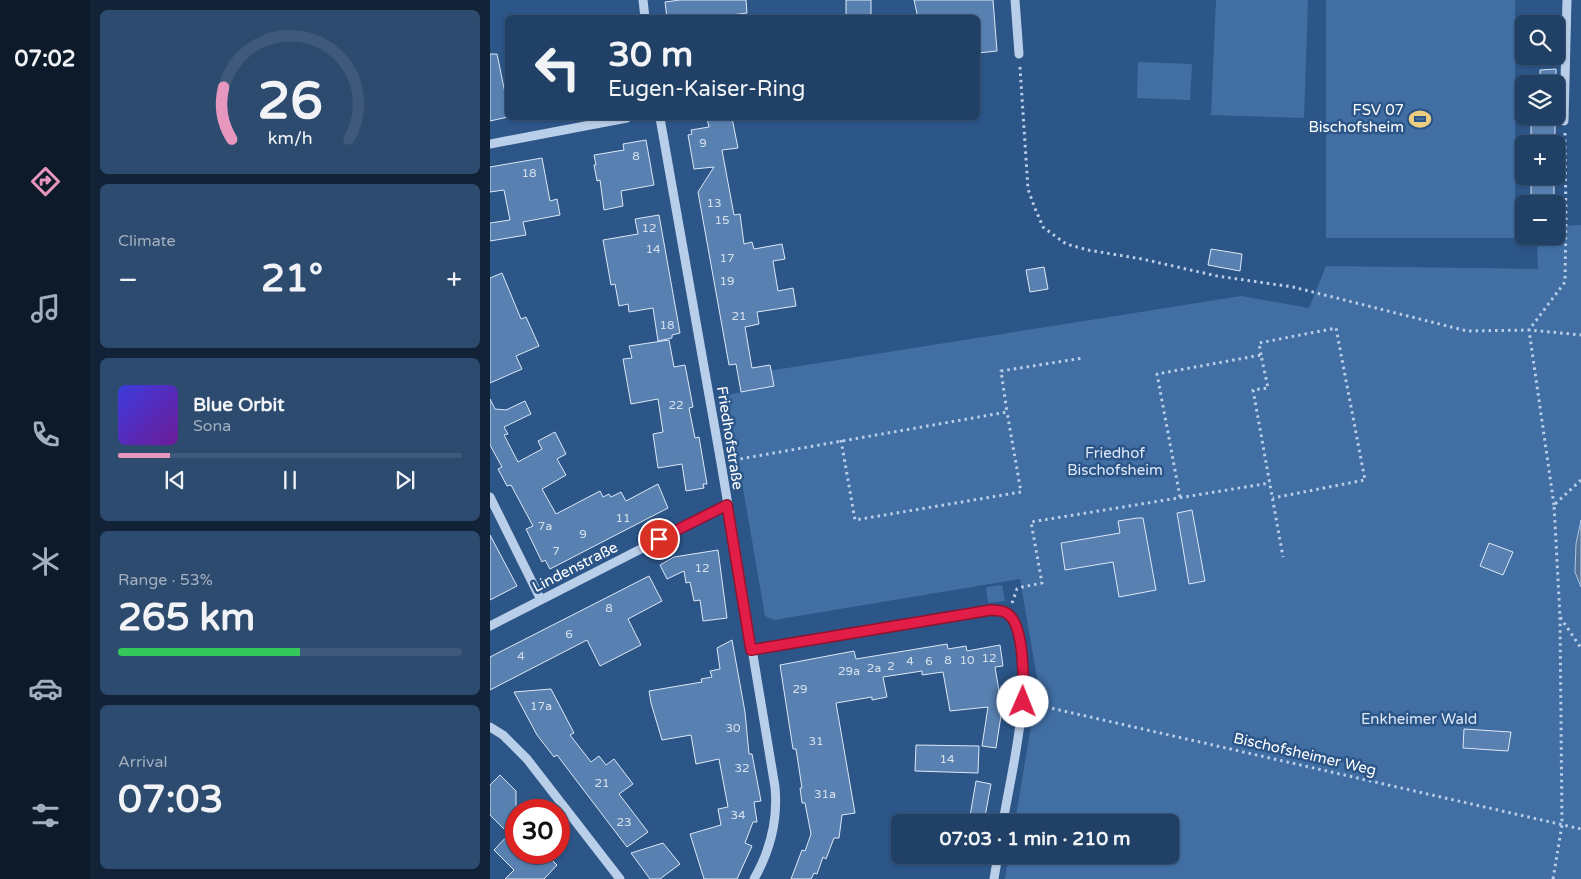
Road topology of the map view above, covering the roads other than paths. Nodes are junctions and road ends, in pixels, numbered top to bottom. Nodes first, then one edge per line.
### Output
1 (643, 0) edge
2 (1015, 0) edge
3 (1568, 0) edge
4 (646, 15) edge
5 (1019, 54) road end
6 (1565, 91) edge
7 (616, 120) edge
8 (660, 120) edge
9 (490, 144) edge
10 (490, 497) edge
11 (727, 505) junction
12 (541, 600) junction
13 (490, 626) edge
14 (751, 650) junction
15 (490, 727) edge
16 (1004, 814) edge
17 (996, 864) edge
18 (620, 879) edge
19 (754, 879) edge
20 (994, 879) edge

1 - 4 street
2 - 5 street
3 - 6 street
7 - 9 street
8 - 11 street, Friedhofstraße
10 - 12 street
11 - 12 street, Lindenstraße
11 - 14 street, Friedhofstraße
12 - 13 street, Lindenstraße
14 - 16 street
14 - 19 street, Friedhofstraße
15 - 18 street
17 - 20 street

